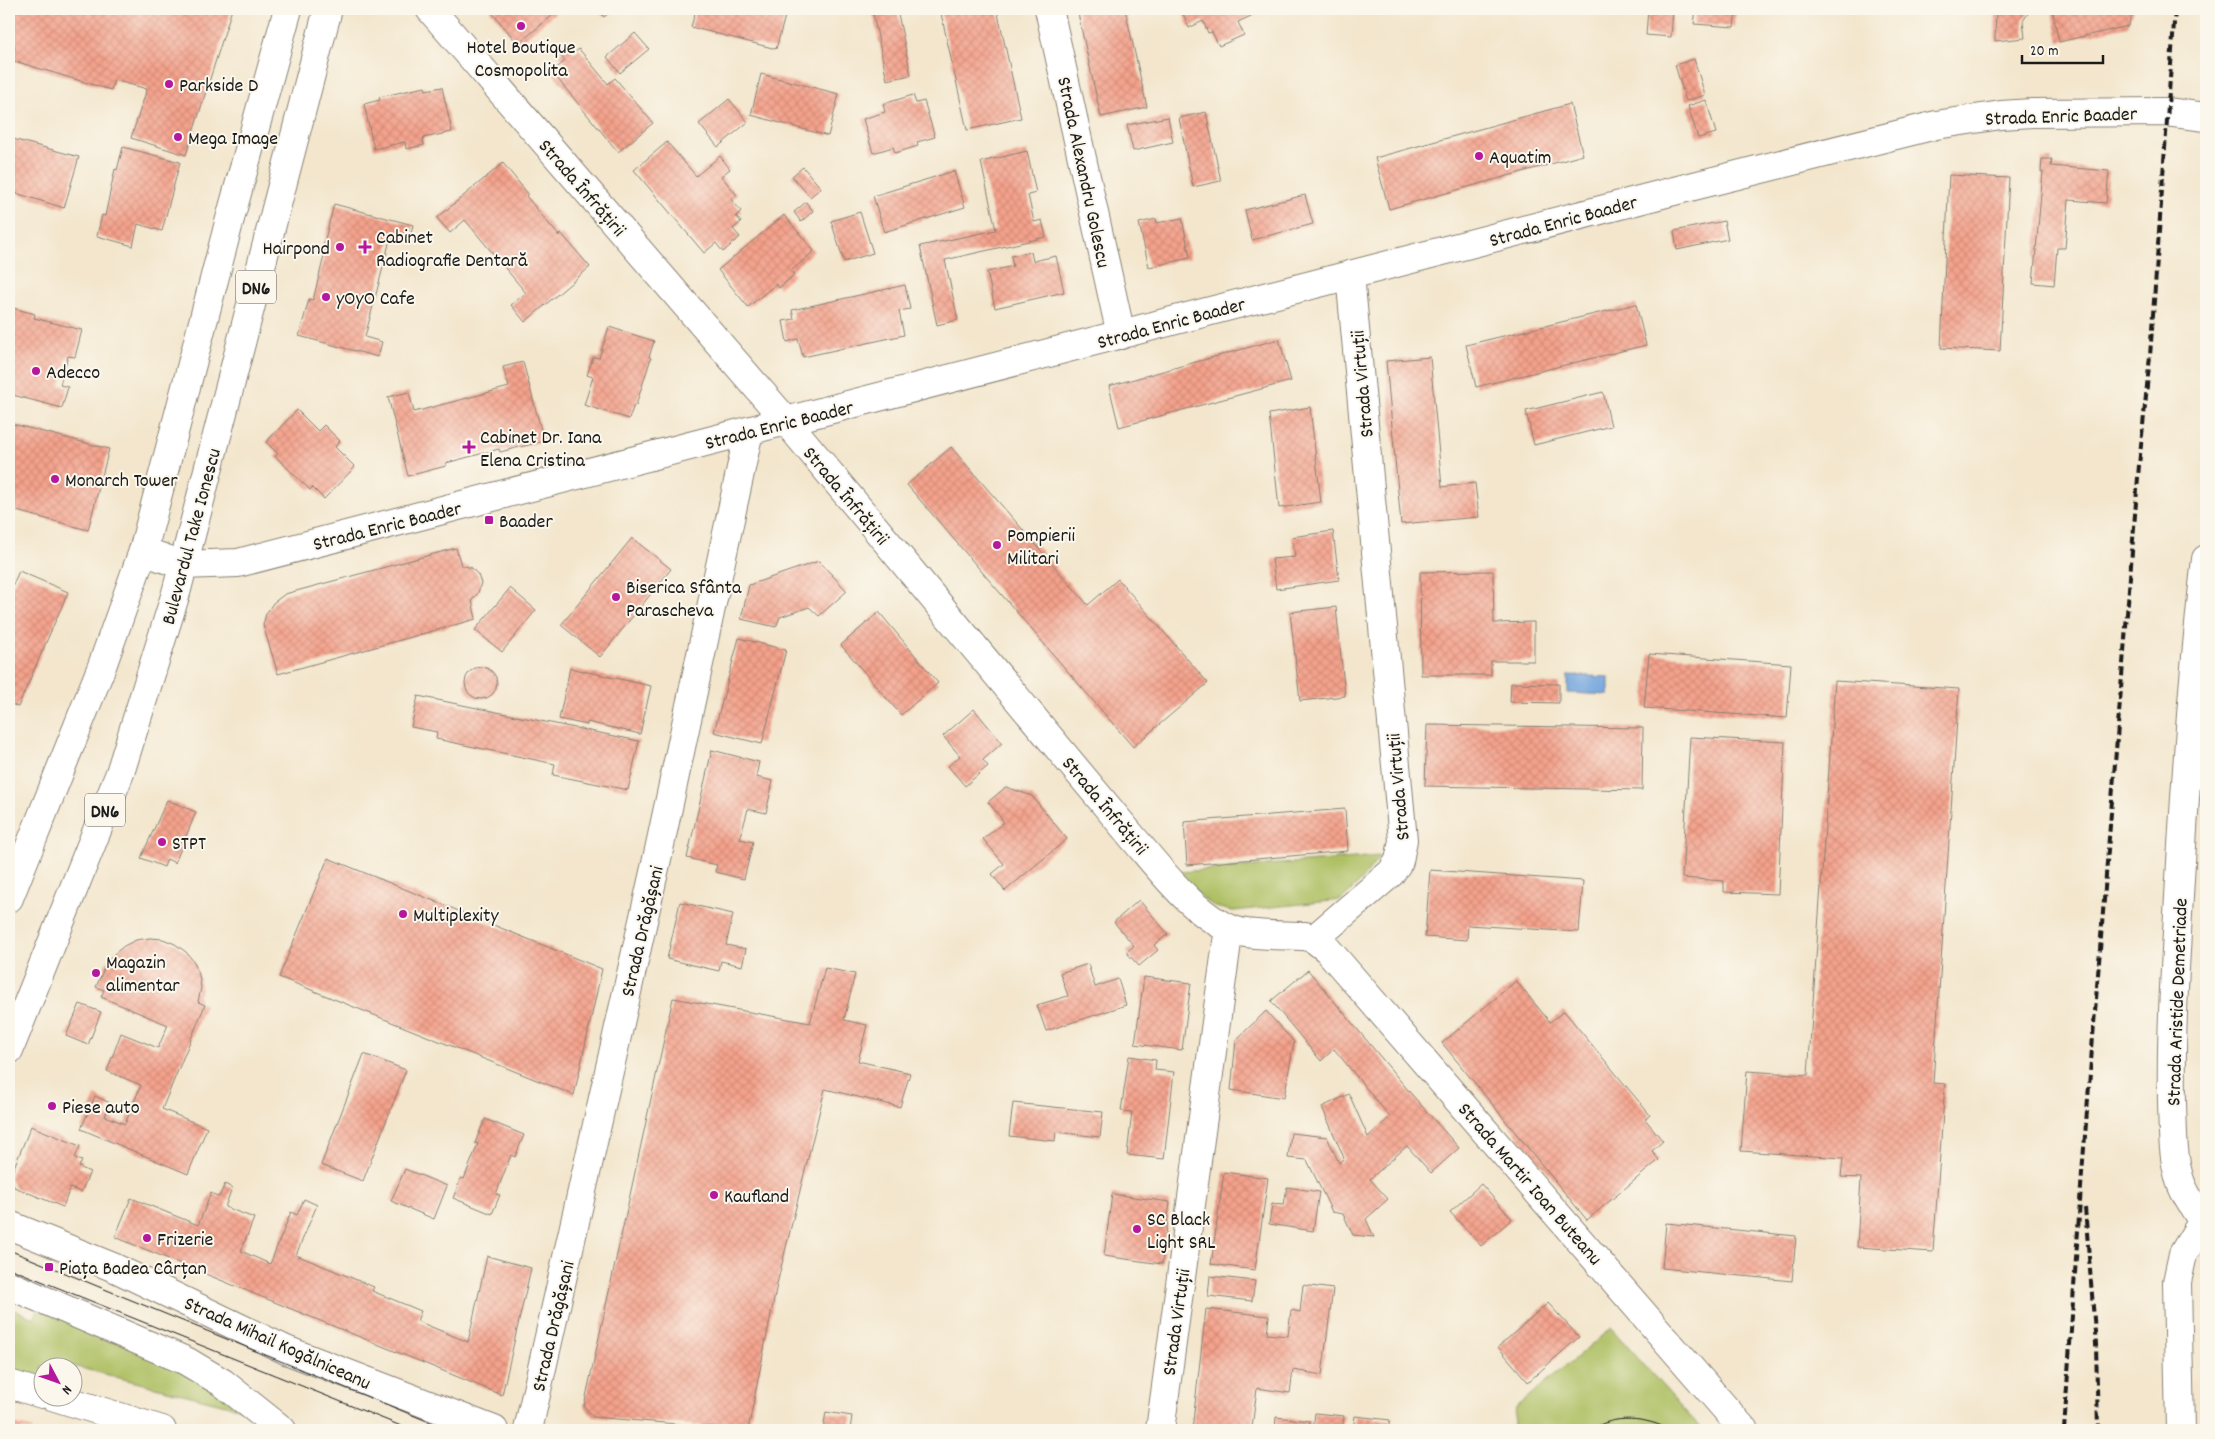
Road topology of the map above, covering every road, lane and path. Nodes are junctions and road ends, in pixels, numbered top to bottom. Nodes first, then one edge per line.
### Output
1 (288, 9) edge
2 (328, 9) edge
3 (430, 9) edge
4 (1049, 9) edge
5 (2206, 117) edge
6 (1350, 275) junction
7 (1121, 335) junction
8 (787, 422) junction
9 (750, 432) junction
10 (143, 551) junction
11 (2206, 559) edge
12 (183, 564) junction
13 (9, 898) edge
14 (1230, 928) junction
15 (1314, 939) junction
16 (9, 1050) edge
17 (2205, 1222) edge
18 (9, 1225) edge
19 (9, 1284) edge
20 (9, 1384) edge
21 (32, 1391) edge
22 (82, 1405) edge
23 (162, 1430) edge
24 (282, 1430) edge
25 (494, 1430) edge
26 (528, 1430) edge
27 (1160, 1430) edge
28 (1744, 1430) edge
29 (2180, 1430) edge

1 - 10 street, Bulevardul Take Ionescu / DN6
2 - 12 street, Bulevardul Take Ionescu / DN6
3 - 8 street, Strada Înfrățirii
4 - 7 street, Strada Alexandru Golescu
5 - 6 street, Strada Enric Baader
6 - 7 street, Strada Enric Baader
6 - 15 street, Strada Virtuții
7 - 8 street, Strada Enric Baader
8 - 9 street, Strada Enric Baader
8 - 14 street, Strada Înfrățirii
9 - 12 street, Strada Enric Baader
9 - 26 street, Strada Drăgășani
10 - 12 street, Strada Enric Baader
10 - 13 street, Bulevardul Take Ionescu / DN6
11 - 17 street, Strada Aristide Demetriade
12 - 16 street, Bulevardul Take Ionescu / DN6
14 - 15 street
14 - 27 street, Strada Virtuții
15 - 28 street, Strada Martir Ioan Buteanu
17 - 29 street, Strada Aristide Demetriade
18 - 25 street, Strada Mihail Kogălniceanu
19 - 24 street
20 - 21 street
22 - 23 street

